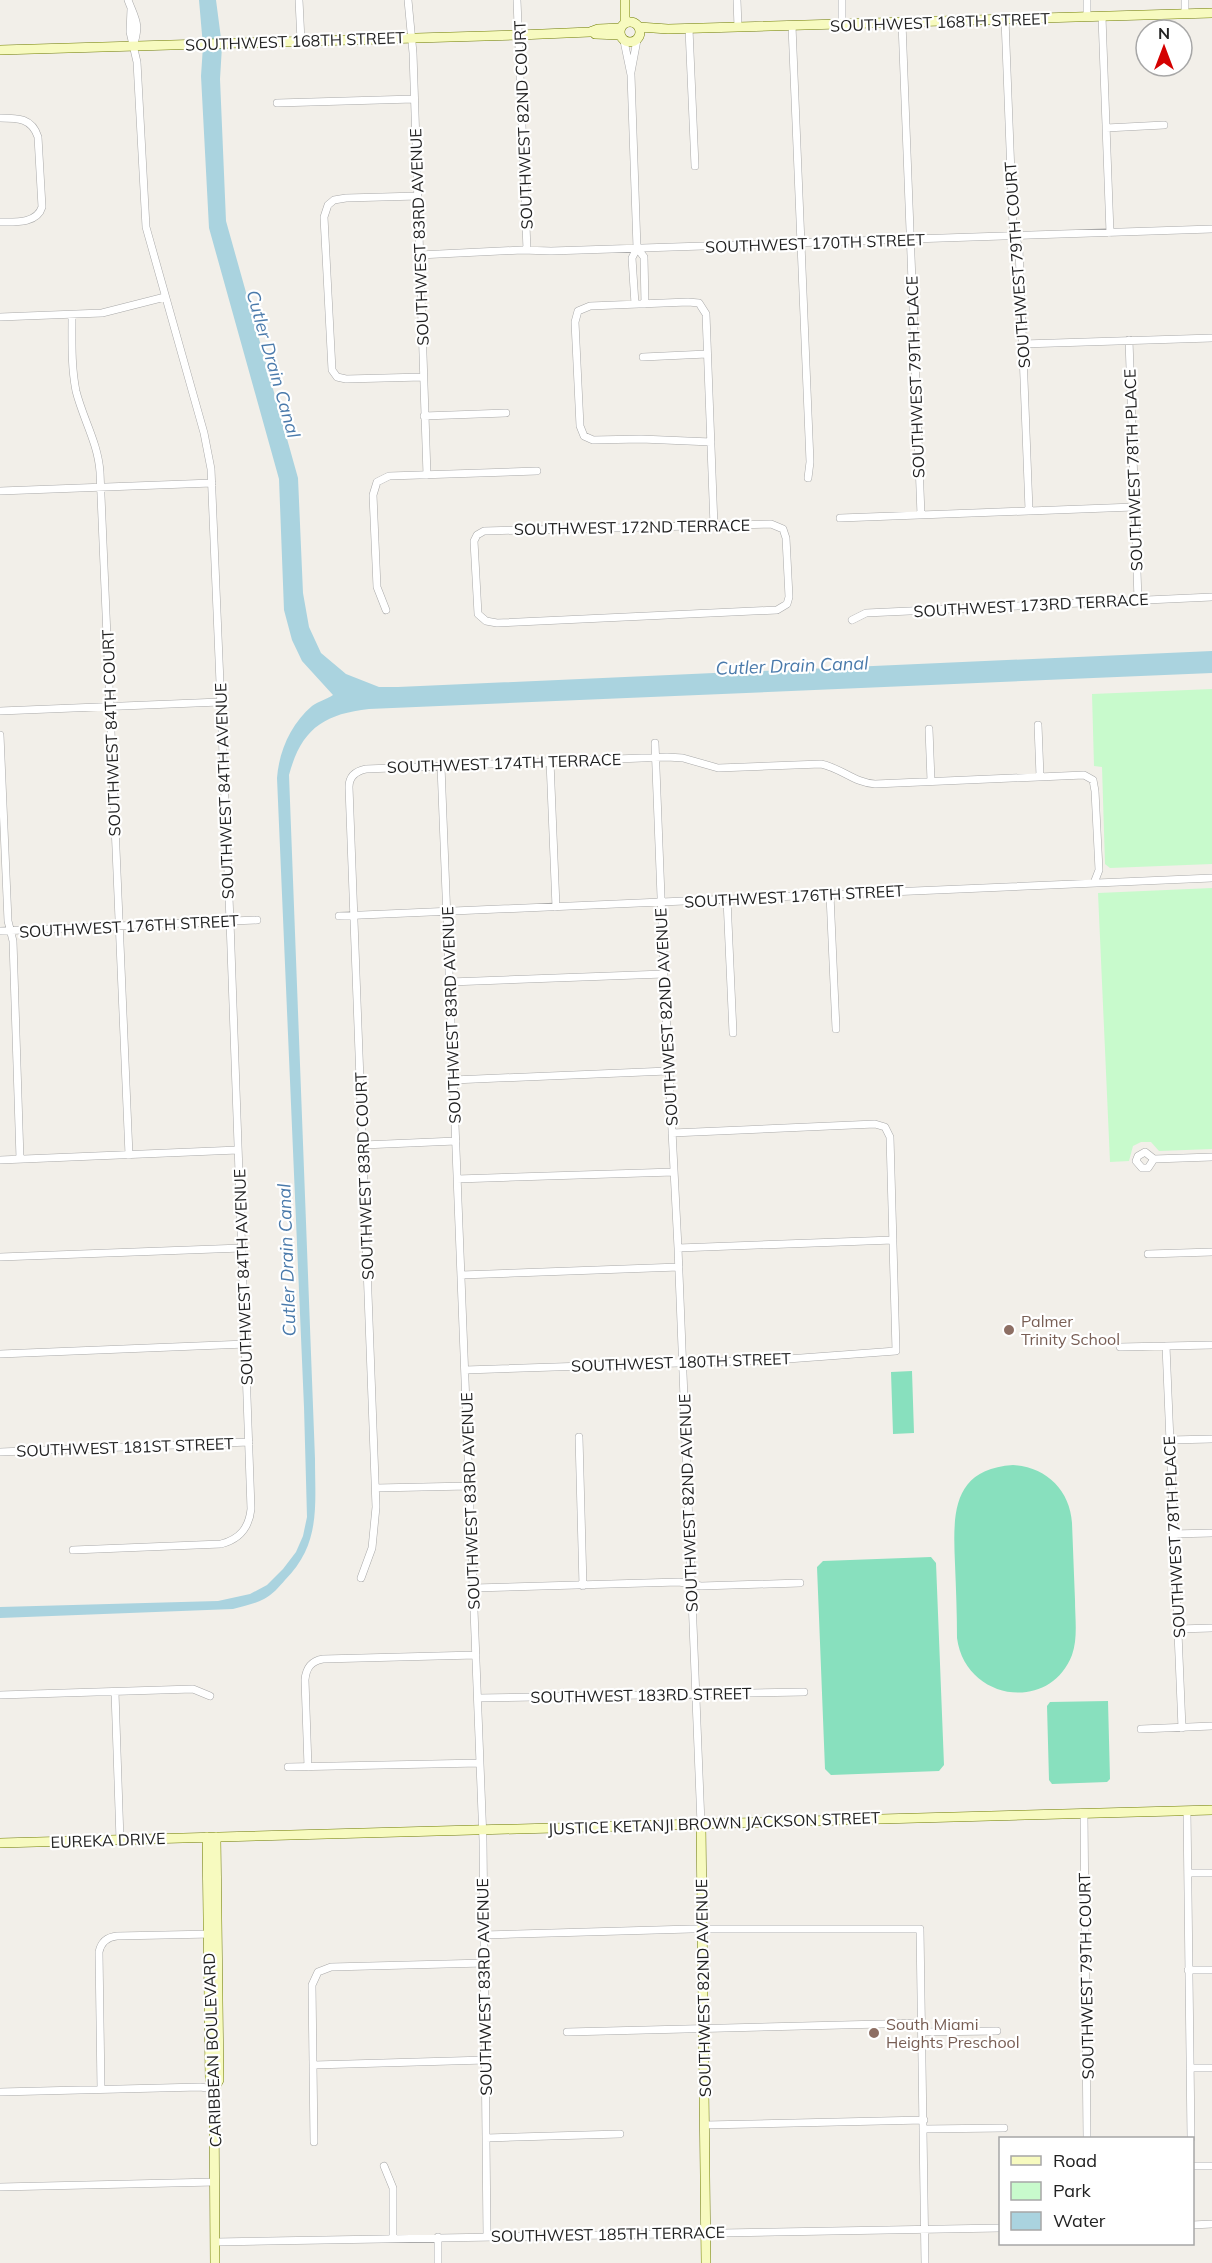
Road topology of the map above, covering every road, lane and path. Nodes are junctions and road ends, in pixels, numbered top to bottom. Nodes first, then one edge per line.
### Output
1 (128, 0) edge
2 (299, 0) edge
3 (408, 0) edge
4 (517, 0) edge
5 (625, 0) edge
6 (630, 0) edge
7 (737, 0) edge
8 (842, 0) edge
9 (1087, 0) edge
10 (1185, 0) edge
11 (1185, 14) junction
12 (1212, 14) edge
13 (1087, 17) junction
14 (1102, 17) junction
15 (1005, 20) junction
16 (902, 22) junction
17 (843, 24) junction
18 (792, 26) junction
19 (738, 27) junction
20 (689, 29) junction
21 (630, 31) junction
22 (519, 35) junction
23 (411, 38) junction
24 (301, 41) junction
25 (133, 46) junction
26 (0, 50) edge
27 (631, 75) junction
28 (414, 99) junction
29 (277, 103) dead end
30 (0, 118) edge
31 (1164, 125) dead end
32 (1106, 128) junction
33 (695, 166) dead end
34 (418, 196) junction
35 (0, 222) edge
36 (1212, 229) edge
37 (1110, 232) junction
38 (1016, 237) junction
39 (910, 240) junction
40 (801, 243) junction
41 (637, 248) junction
42 (527, 250) junction
43 (419, 255) junction
44 (165, 297) junction
45 (635, 304) junction
46 (645, 304) junction
47 (72, 315) junction
48 (0, 317) edge
49 (1212, 338) edge
50 (1129, 340) junction
51 (1023, 344) junction
52 (707, 354) junction
53 (643, 357) dead end
54 (423, 377) junction
55 (506, 413) dead end
56 (424, 416) junction
57 (711, 442) junction
58 (537, 471) dead end
59 (427, 474) junction
60 (808, 478) dead end
61 (212, 483) junction
62 (100, 487) junction
63 (0, 491) edge
64 (1134, 507) junction
65 (1029, 510) junction
66 (921, 515) junction
67 (840, 518) dead end
68 (714, 526) junction
69 (1212, 597) edge
70 (1138, 600) junction
71 (386, 610) dead end
72 (852, 620) dead end
73 (220, 702) junction
74 (110, 706) junction
75 (0, 711) edge
76 (1038, 725) dead end
77 (929, 729) dead end
78 (0, 735) edge
79 (655, 743) dead end
80 (656, 757) junction
81 (550, 761) junction
82 (441, 766) junction
83 (354, 774) joint
84 (1040, 777) junction
85 (931, 781) junction
86 (1212, 878) edge
87 (1094, 883) junction
88 (830, 895) junction
89 (727, 899) junction
90 (661, 903) junction
91 (556, 907) junction
92 (447, 912) junction
93 (339, 916) dead end
94 (354, 916) junction
95 (257, 920) dead end
96 (230, 921) junction
97 (120, 926) junction
98 (0, 931) edge
99 (10, 931) junction
100 (664, 974) junction
101 (450, 982) junction
102 (836, 1029) dead end
103 (733, 1033) dead end
104 (668, 1071) junction
105 (453, 1080) junction
106 (672, 1133) junction
107 (456, 1141) junction
108 (363, 1145) junction
109 (238, 1150) junction
110 (129, 1155) junction
111 (1212, 1157) edge
112 (20, 1159) junction
113 (1154, 1159) dead end
114 (0, 1160) edge
115 (675, 1172) junction
116 (457, 1179) junction
117 (892, 1240) junction
118 (242, 1248) junction
119 (678, 1248) junction
120 (1212, 1252) edge
121 (1148, 1254) dead end
122 (0, 1257) edge
123 (679, 1267) junction
124 (461, 1275) junction
125 (246, 1344) junction
126 (1212, 1345) edge
127 (1166, 1346) junction
128 (1120, 1347) dead end
129 (0, 1354) edge
130 (683, 1363) junction
131 (465, 1370) junction
132 (579, 1437) dead end
133 (1212, 1439) edge
134 (1170, 1440) junction
135 (249, 1442) junction
136 (0, 1452) edge
137 (469, 1486) junction
138 (376, 1488) junction
139 (1212, 1533) edge
140 (1173, 1534) junction
141 (73, 1550) dead end
142 (361, 1578) dead end
143 (800, 1583) dead end
144 (691, 1584) junction
145 (583, 1586) junction
146 (474, 1588) junction
147 (1212, 1628) edge
148 (1178, 1629) junction
149 (476, 1655) junction
150 (115, 1692) junction
151 (804, 1692) dead end
152 (696, 1693) junction
153 (0, 1695) edge
154 (210, 1696) dead end
155 (478, 1698) junction
156 (1212, 1726) edge
157 (1182, 1728) junction
158 (1141, 1729) dead end
159 (480, 1762) junction
160 (288, 1767) dead end
161 (308, 1767) junction
162 (1212, 1810) edge
163 (1187, 1811) junction
164 (1084, 1813) junction
165 (701, 1824) junction
166 (483, 1830) junction
167 (212, 1837) junction
168 (120, 1840) junction
169 (0, 1843) edge
170 (1188, 1873) junction
171 (1212, 1873) edge
172 (703, 1930) junction
173 (213, 1934) junction
174 (484, 1935) junction
175 (485, 1963) junction
176 (1188, 1970) junction
177 (1212, 1970) edge
178 (922, 2023) junction
179 (704, 2028) junction
180 (997, 2031) dead end
181 (567, 2032) dead end
182 (922, 2032) junction
183 (486, 2060) junction
184 (314, 2065) junction
185 (1190, 2068) junction
186 (1212, 2068) edge
187 (214, 2089) junction
188 (101, 2090) junction
189 (0, 2092) edge
190 (924, 2120) junction
191 (705, 2125) junction
192 (1004, 2128) dead end
193 (924, 2129) junction
194 (620, 2134) dead end
195 (1087, 2137) edge
196 (1191, 2137) edge
197 (486, 2138) junction
198 (314, 2142) dead end
199 (384, 2166) dead end
200 (1194, 2166) edge
201 (1212, 2166) edge
202 (215, 2182) junction
203 (0, 2187) edge
204 (1212, 2224) edge
205 (1194, 2225) edge
206 (999, 2228) edge
207 (925, 2229) junction
208 (705, 2232) junction
209 (438, 2237) junction
210 (487, 2237) junction
211 (393, 2238) junction
212 (216, 2242) junction
213 (215, 2263) edge
214 (438, 2263) edge
215 (706, 2263) edge
216 (925, 2263) edge

1 - 25 street
2 - 24 street
3 - 23 street, SOUTHWEST 83RD AVENUE
4 - 22 street, SOUTHWEST 82ND COURT
5 - 21 street
6 - 21 street
7 - 19 street
8 - 17 street
9 - 13 street
10 - 11 street
11 - 12 street, SOUTHWEST 168TH STREET
11 - 14 street, SOUTHWEST 168TH STREET
13 - 14 street, SOUTHWEST 168TH STREET
13 - 15 street, SOUTHWEST 168TH STREET
14 - 32 street
15 - 16 street, SOUTHWEST 168TH STREET
15 - 38 street, SOUTHWEST 79TH COURT
16 - 17 street, SOUTHWEST 168TH STREET
16 - 39 street, SOUTHWEST 79TH PLACE
17 - 18 street, SOUTHWEST 168TH STREET
18 - 19 street, SOUTHWEST 168TH STREET
18 - 40 street
19 - 20 street, SOUTHWEST 168TH STREET
20 - 21 street, SOUTHWEST 168TH STREET
20 - 33 street
21 - 22 street, SOUTHWEST 168TH STREET
21 - 27 street
21 - 27 street
22 - 23 street, SOUTHWEST 168TH STREET
22 - 42 street, SOUTHWEST 82ND COURT
23 - 24 street, SOUTHWEST 168TH STREET
23 - 28 street, SOUTHWEST 83RD AVENUE
24 - 25 street, SOUTHWEST 168TH STREET
25 - 26 street, SOUTHWEST 168TH STREET
25 - 44 street, SOUTHWEST 84TH AVENUE
27 - 41 street
28 - 29 street
28 - 34 street, SOUTHWEST 83RD AVENUE
30 - 35 street
31 - 32 street
32 - 37 street
34 - 43 street, SOUTHWEST 83RD AVENUE
34 - 54 street
36 - 37 street, SOUTHWEST 170TH STREET
37 - 38 street, SOUTHWEST 170TH STREET
38 - 39 street, SOUTHWEST 170TH STREET
38 - 51 street, SOUTHWEST 79TH COURT
39 - 40 street, SOUTHWEST 170TH STREET
39 - 66 street, SOUTHWEST 79TH PLACE
40 - 41 street, SOUTHWEST 170TH STREET
40 - 60 street
41 - 42 street, SOUTHWEST 170TH STREET
41 - 45 street
41 - 46 street
42 - 43 street, SOUTHWEST 170TH STREET
43 - 54 street, SOUTHWEST 83RD AVENUE
44 - 47 street
44 - 61 street, SOUTHWEST 84TH AVENUE
45 - 46 street
45 - 57 street
46 - 52 street
47 - 48 street
47 - 62 street, SOUTHWEST 84TH COURT
49 - 50 street
50 - 51 street
50 - 64 street, SOUTHWEST 78TH PLACE
51 - 65 street, SOUTHWEST 79TH COURT
52 - 53 street
52 - 57 street
54 - 56 street, SOUTHWEST 83RD AVENUE
55 - 56 street
56 - 59 street, SOUTHWEST 83RD AVENUE
57 - 68 street
58 - 59 street
59 - 71 street
61 - 62 street
61 - 73 street, SOUTHWEST 84TH AVENUE
62 - 63 street
62 - 74 street, SOUTHWEST 84TH COURT
64 - 65 street
64 - 70 street, SOUTHWEST 78TH PLACE
65 - 66 street
66 - 67 street
68 - 68 street, SOUTHWEST 172ND TERRACE
69 - 70 street, SOUTHWEST 173RD TERRACE
70 - 72 street, SOUTHWEST 173RD TERRACE
73 - 74 street
73 - 96 street, SOUTHWEST 84TH AVENUE
74 - 75 street
74 - 97 street, SOUTHWEST 84TH COURT
76 - 84 street
77 - 85 street
78 - 99 street
79 - 80 street, SOUTHWEST 82ND AVENUE
80 - 81 street, SOUTHWEST 174TH TERRACE
80 - 85 street, SOUTHWEST 174TH TERRACE
80 - 90 street, SOUTHWEST 82ND AVENUE
81 - 82 street, SOUTHWEST 174TH TERRACE
81 - 91 street
82 - 83 street, SOUTHWEST 174TH TERRACE
82 - 92 street, SOUTHWEST 83RD AVENUE
83 - 94 street, SOUTHWEST 83RD COURT
84 - 85 street, SOUTHWEST 174TH TERRACE
84 - 87 street, SOUTHWEST 174TH TERRACE
86 - 87 street, SOUTHWEST 176TH STREET
87 - 88 street, SOUTHWEST 176TH STREET
88 - 89 street, SOUTHWEST 176TH STREET
88 - 102 street
89 - 90 street, SOUTHWEST 176TH STREET
89 - 103 street
90 - 91 street, SOUTHWEST 176TH STREET
90 - 100 street, SOUTHWEST 82ND AVENUE
91 - 92 street, SOUTHWEST 176TH STREET
92 - 94 street, SOUTHWEST 176TH STREET
92 - 101 street, SOUTHWEST 83RD AVENUE
93 - 94 street, SOUTHWEST 176TH STREET
94 - 108 street, SOUTHWEST 83RD COURT
95 - 96 street, SOUTHWEST 176TH STREET
96 - 97 street, SOUTHWEST 176TH STREET
96 - 109 street, SOUTHWEST 84TH AVENUE
97 - 99 street, SOUTHWEST 176TH STREET
97 - 110 street, SOUTHWEST 84TH COURT
98 - 99 street, SOUTHWEST 176TH STREET
99 - 112 street
100 - 101 street
100 - 104 street, SOUTHWEST 82ND AVENUE
101 - 105 street, SOUTHWEST 83RD AVENUE
104 - 105 street
104 - 106 street, SOUTHWEST 82ND AVENUE
105 - 107 street, SOUTHWEST 83RD AVENUE
106 - 115 street, SOUTHWEST 82ND AVENUE
106 - 117 street
107 - 108 street
107 - 116 street, SOUTHWEST 83RD AVENUE
108 - 138 street, SOUTHWEST 83RD COURT
109 - 110 street
109 - 118 street, SOUTHWEST 84TH AVENUE
110 - 112 street
111 - 113 street
112 - 114 street
115 - 116 street
115 - 119 street, SOUTHWEST 82ND AVENUE
116 - 124 street, SOUTHWEST 83RD AVENUE
117 - 119 street
117 - 130 street, SOUTHWEST 180TH STREET
118 - 122 street
118 - 125 street, SOUTHWEST 84TH AVENUE
119 - 123 street, SOUTHWEST 82ND AVENUE
120 - 121 street
123 - 124 street
123 - 130 street, SOUTHWEST 82ND AVENUE
124 - 131 street, SOUTHWEST 83RD AVENUE
125 - 129 street
125 - 135 street, SOUTHWEST 84TH AVENUE
126 - 127 street
127 - 128 street
127 - 134 street, SOUTHWEST 78TH PLACE
130 - 131 street, SOUTHWEST 180TH STREET
130 - 144 street, SOUTHWEST 82ND AVENUE
131 - 137 street, SOUTHWEST 83RD AVENUE
132 - 145 street
133 - 134 street
134 - 140 street, SOUTHWEST 78TH PLACE
135 - 136 street, SOUTHWEST 181ST STREET
135 - 141 street, SOUTHWEST 84TH AVENUE
137 - 138 street
137 - 146 street, SOUTHWEST 83RD AVENUE
138 - 142 street, SOUTHWEST 83RD COURT
139 - 140 street
140 - 148 street, SOUTHWEST 78TH PLACE
143 - 144 street
144 - 145 street
144 - 152 street, SOUTHWEST 82ND AVENUE
145 - 146 street
146 - 149 street, SOUTHWEST 83RD AVENUE
147 - 148 street
148 - 157 street, SOUTHWEST 78TH PLACE
149 - 155 street, SOUTHWEST 83RD AVENUE
149 - 161 street
150 - 153 street
150 - 154 street
150 - 168 street
151 - 152 street, SOUTHWEST 183RD STREET
152 - 155 street, SOUTHWEST 183RD STREET
152 - 165 street, SOUTHWEST 82ND AVENUE
155 - 159 street, SOUTHWEST 83RD AVENUE
156 - 157 street
157 - 158 street
159 - 161 street
159 - 166 street, SOUTHWEST 83RD AVENUE
160 - 161 street
162 - 163 street, JUSTICE KETANJI BROWN JACKSON STREET
163 - 164 street, JUSTICE KETANJI BROWN JACKSON STREET
163 - 170 street
164 - 165 street, JUSTICE KETANJI BROWN JACKSON STREET
164 - 195 street, SOUTHWEST 79TH COURT
165 - 166 street, JUSTICE KETANJI BROWN JACKSON STREET
165 - 172 street, SOUTHWEST 82ND AVENUE
166 - 167 street, JUSTICE KETANJI BROWN JACKSON STREET
166 - 174 street, SOUTHWEST 83RD AVENUE
167 - 168 street, EUREKA DRIVE
167 - 173 street, CARIBBEAN BOULEVARD
168 - 169 street, EUREKA DRIVE
170 - 171 street
170 - 176 street
172 - 174 street
172 - 178 street
172 - 179 street, SOUTHWEST 82ND AVENUE
173 - 187 street, CARIBBEAN BOULEVARD
173 - 188 street
174 - 175 street, SOUTHWEST 83RD AVENUE
175 - 183 street, SOUTHWEST 83RD AVENUE
175 - 184 street
176 - 177 street
176 - 185 street
178 - 179 street
178 - 182 street
179 - 181 street
179 - 191 street, SOUTHWEST 82ND AVENUE
180 - 182 street
182 - 190 street
183 - 184 street
183 - 197 street, SOUTHWEST 83RD AVENUE
184 - 198 street
185 - 186 street
185 - 196 street
187 - 188 street
187 - 202 street, CARIBBEAN BOULEVARD
188 - 189 street
190 - 191 street
190 - 193 street
191 - 208 street, SOUTHWEST 82ND AVENUE
192 - 193 street
193 - 207 street
194 - 197 street
197 - 210 street, SOUTHWEST 83RD AVENUE
199 - 211 street
200 - 201 street
202 - 203 street
202 - 212 street, CARIBBEAN BOULEVARD
204 - 205 street
206 - 207 street, SOUTHWEST 185TH TERRACE
207 - 208 street, SOUTHWEST 185TH TERRACE
207 - 216 street
208 - 210 street, SOUTHWEST 185TH TERRACE
208 - 215 street, SOUTHWEST 82ND AVENUE
209 - 210 street, SOUTHWEST 185TH TERRACE
209 - 211 street, SOUTHWEST 185TH TERRACE
209 - 214 street
211 - 212 street, SOUTHWEST 185TH TERRACE
212 - 213 street, CARIBBEAN BOULEVARD

